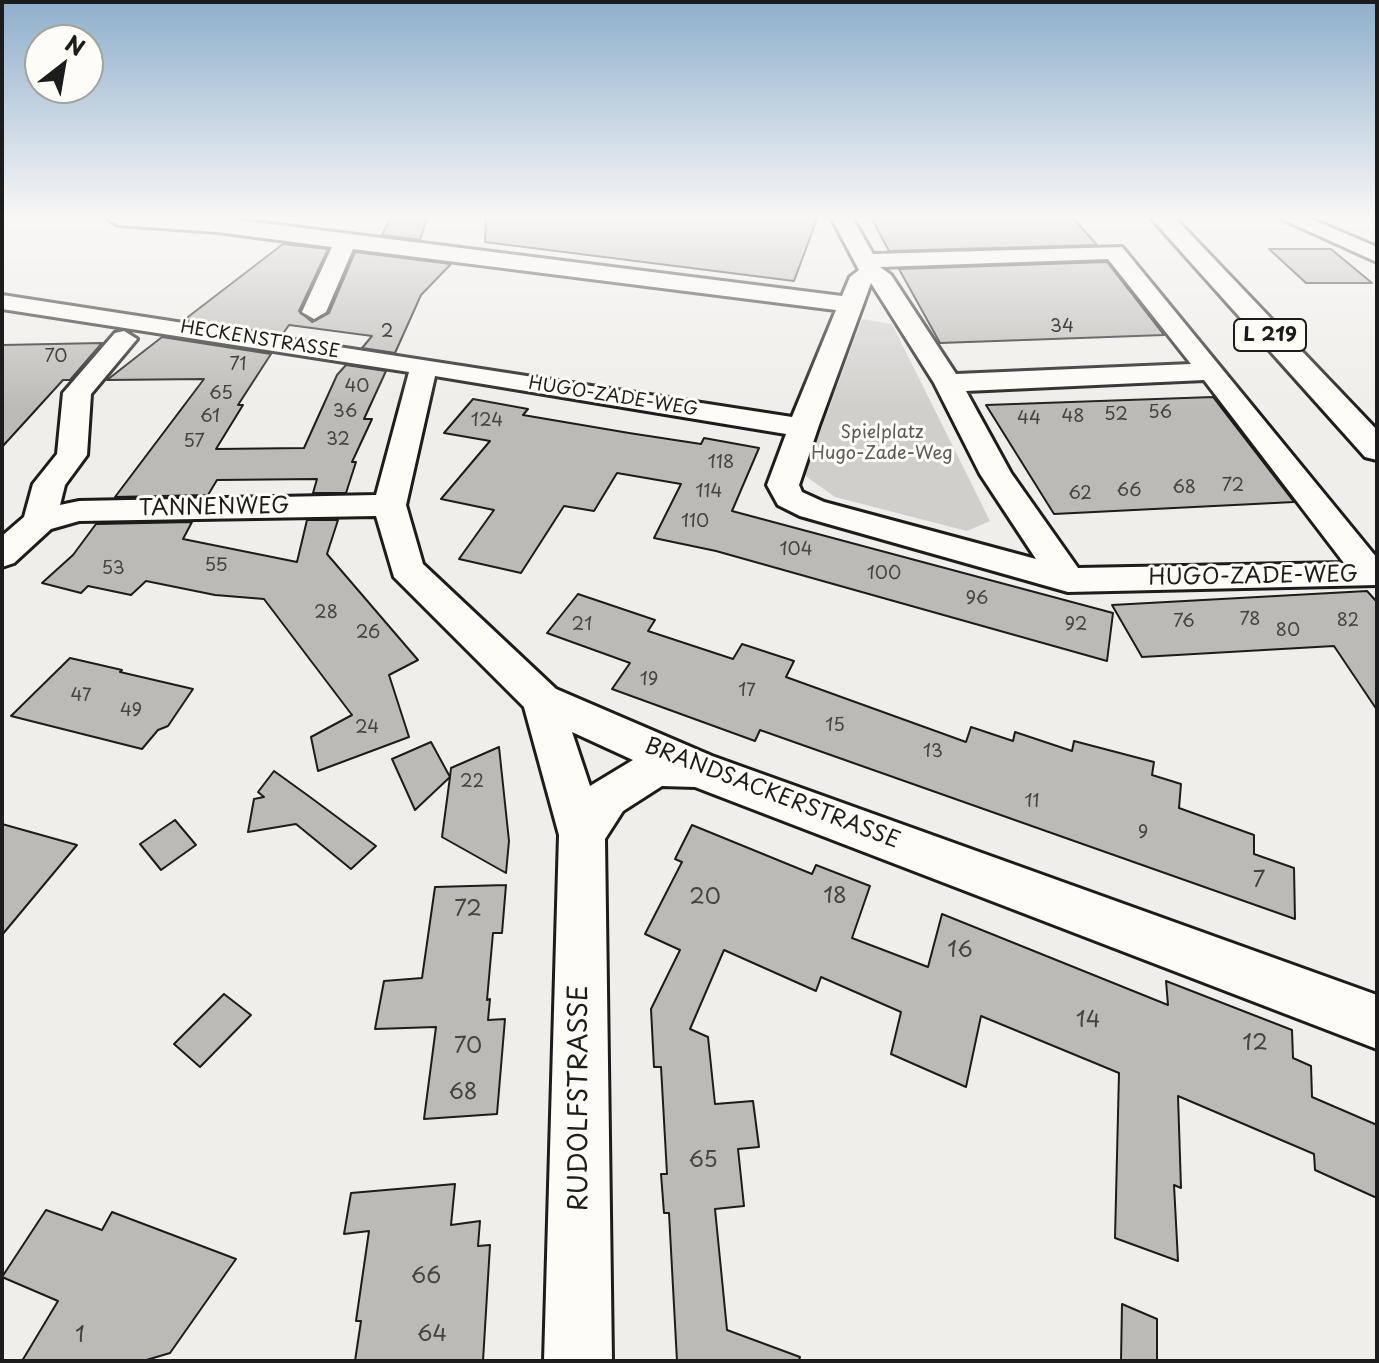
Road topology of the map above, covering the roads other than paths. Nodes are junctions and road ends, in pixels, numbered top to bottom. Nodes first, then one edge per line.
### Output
1 (327, 283) edge
2 (713, 283) edge
3 (860, 283) edge
4 (885, 283) edge
5 (1139, 283) edge
6 (1222, 283) edge
7 (2, 302) edge
8 (850, 304) junction
9 (314, 312) dead end
10 (124, 339) dead end
11 (424, 366) junction
12 (1211, 371) junction
13 (948, 383) junction
14 (803, 428) junction
15 (1377, 450) edge
16 (390, 505) junction
17 (39, 521) junction
18 (2, 555) edge
19 (1068, 580) junction
20 (542, 700) junction
21 (697, 769) junction
22 (582, 835) junction
23 (1377, 1022) edge
24 (578, 1361) edge

1 - 9 street
2 - 8 street
3 - 8 street, HUGO-ZADE-WEG
4 - 13 street
5 - 12 street, HUGO-ZADE-WEG
6 - 15 main road, L 219
7 - 11 street, HECKENSTRASSE
8 - 14 street, HUGO-ZADE-WEG
10 - 17 street
11 - 14 street, HUGO-ZADE-WEG
11 - 16 street, BRANDSACKERSTRASSE
12 - 13 street
12 - 19 street, HUGO-ZADE-WEG
13 - 19 street
14 - 19 street, HUGO-ZADE-WEG
16 - 17 street, TANNENWEG
16 - 20 street, BRANDSACKERSTRASSE
17 - 18 street, TANNENWEG
20 - 21 street, BRANDSACKERSTRASSE
20 - 22 street, RUDOLFSTRASSE
21 - 22 street
21 - 23 street, BRANDSACKERSTRASSE
22 - 24 street, RUDOLFSTRASSE

